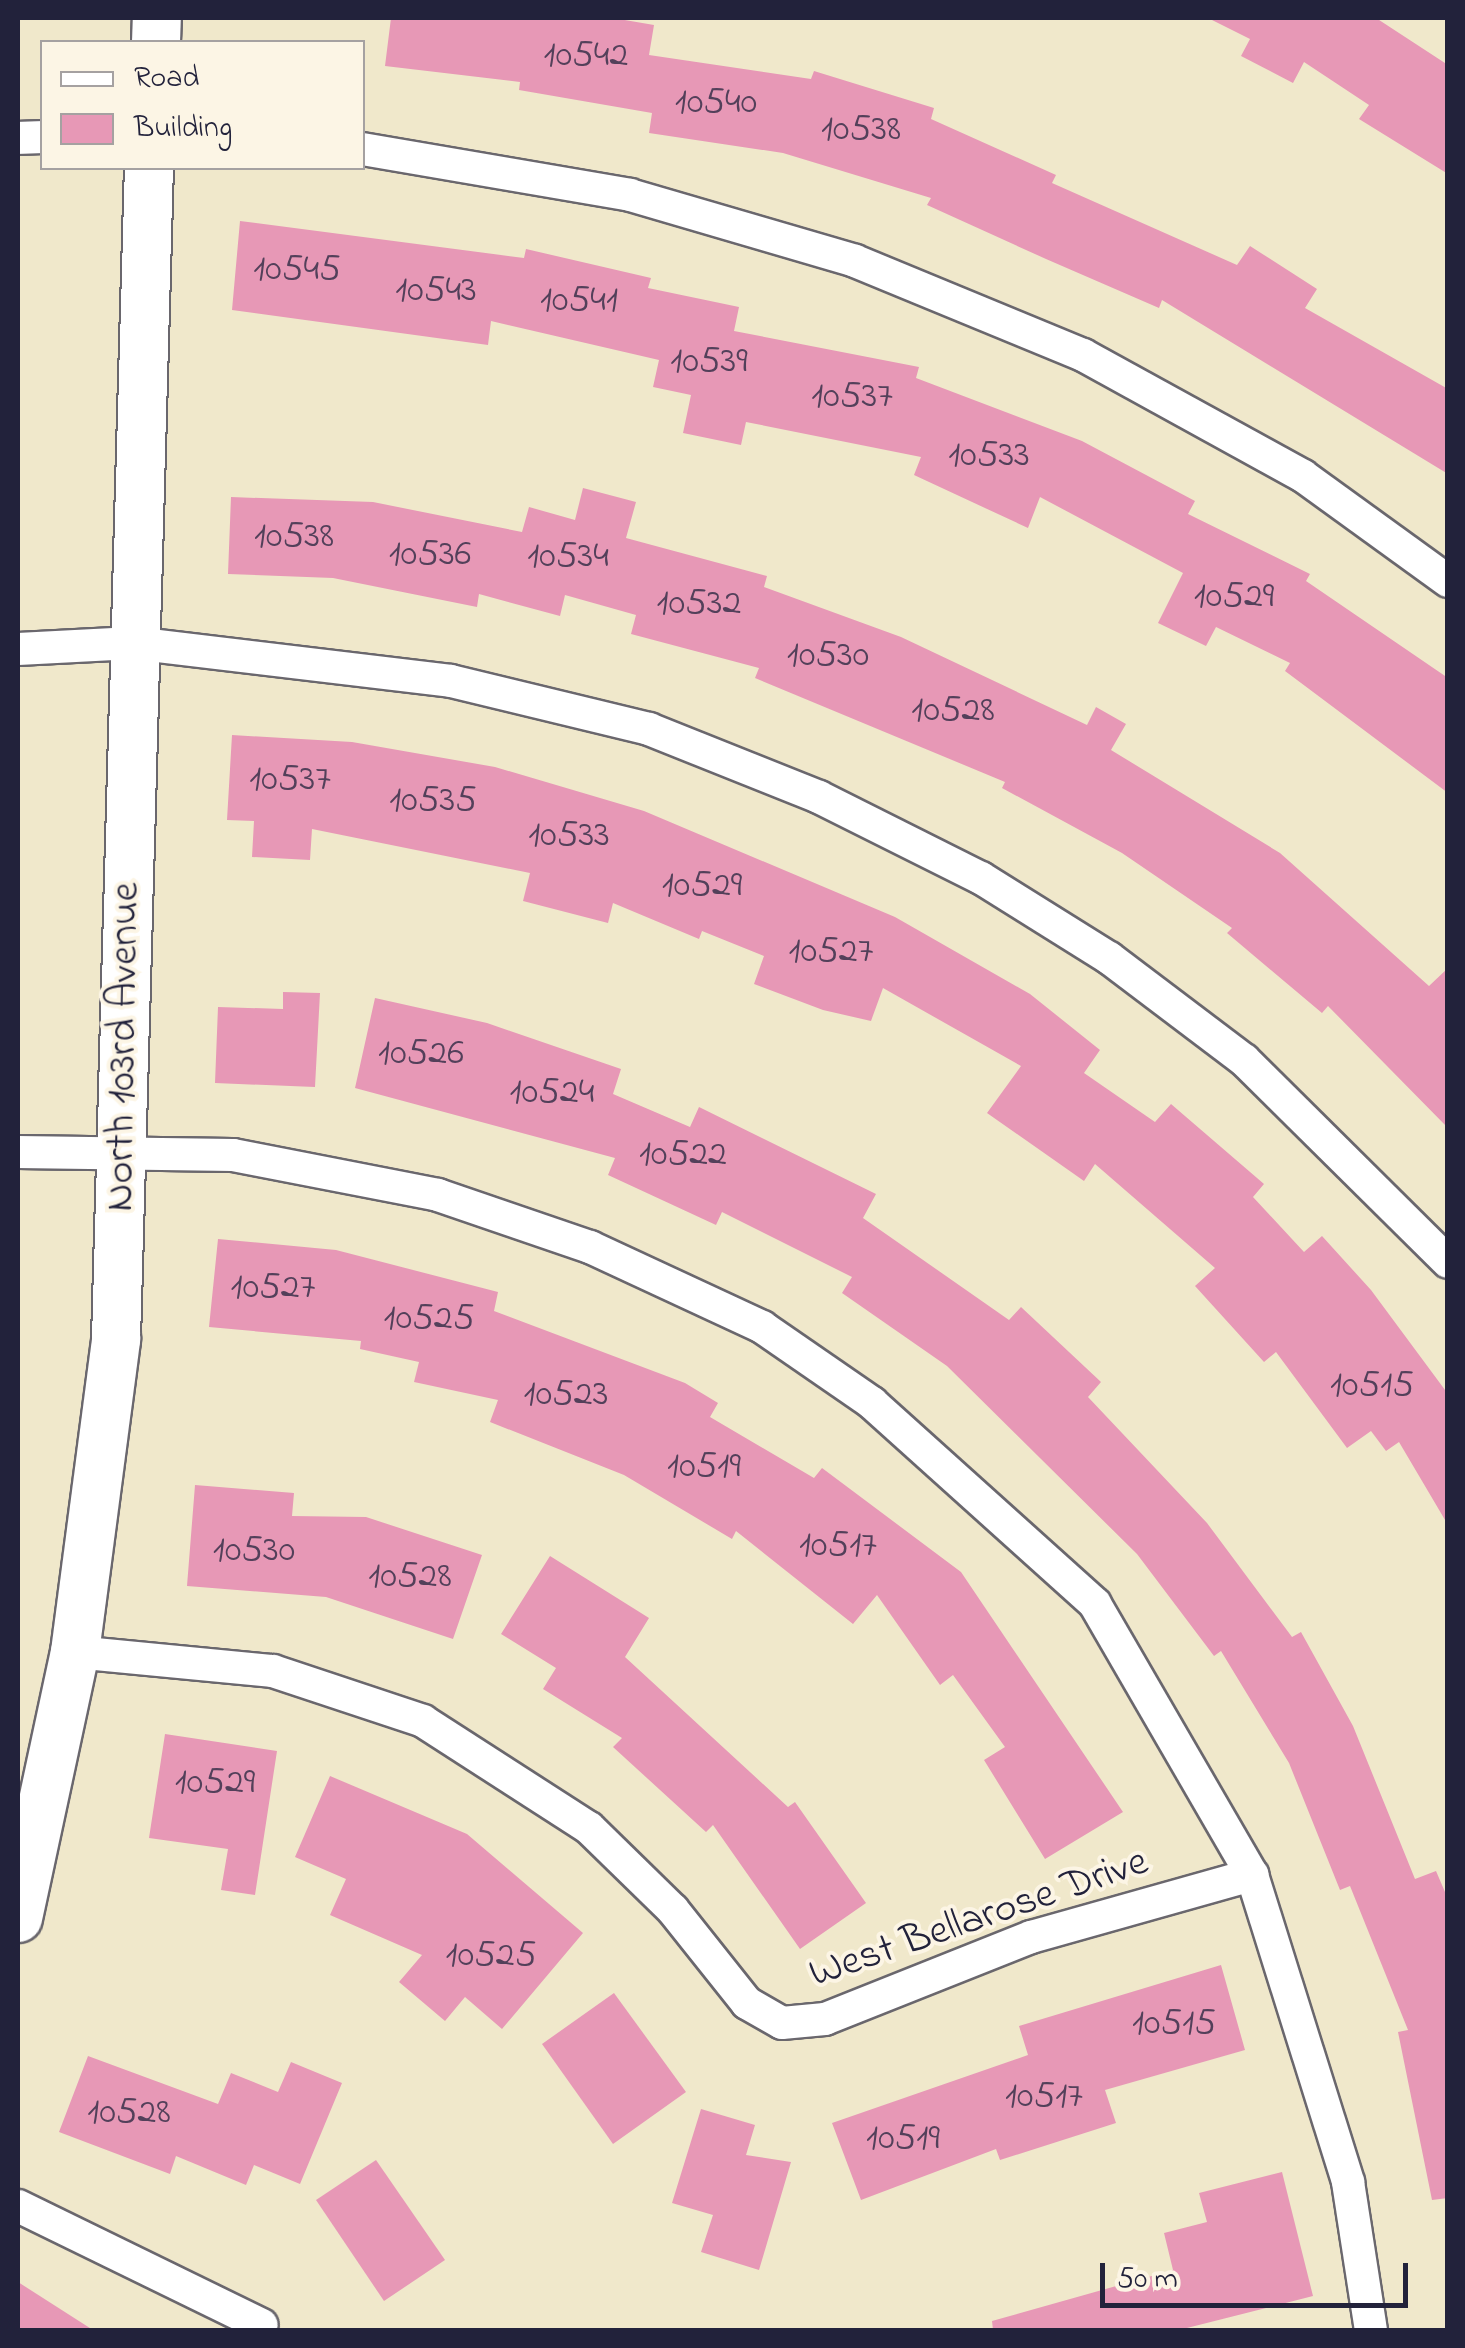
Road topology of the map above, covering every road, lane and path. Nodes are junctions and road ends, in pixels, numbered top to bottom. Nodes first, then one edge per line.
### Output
1 (365, 150) edge
2 (149, 170) edge
3 (1448, 581) edge
4 (133, 643) junction
5 (18, 649) edge
6 (123, 1147) junction
7 (18, 1152) edge
8 (1448, 1262) edge
9 (75, 1652) junction
10 (1252, 1875) junction
11 (18, 1918) edge
12 (18, 2206) edge
13 (262, 2326) dead end
14 (1371, 2330) edge

1 - 3 street
2 - 4 street, North 103rd Avenue
4 - 5 street
4 - 6 street, North 103rd Avenue
4 - 8 street
6 - 7 street
6 - 9 street, North 103rd Avenue
6 - 10 street
9 - 10 street, West Bellarose Drive
9 - 11 street, North 103rd Avenue
10 - 14 street
12 - 13 street

